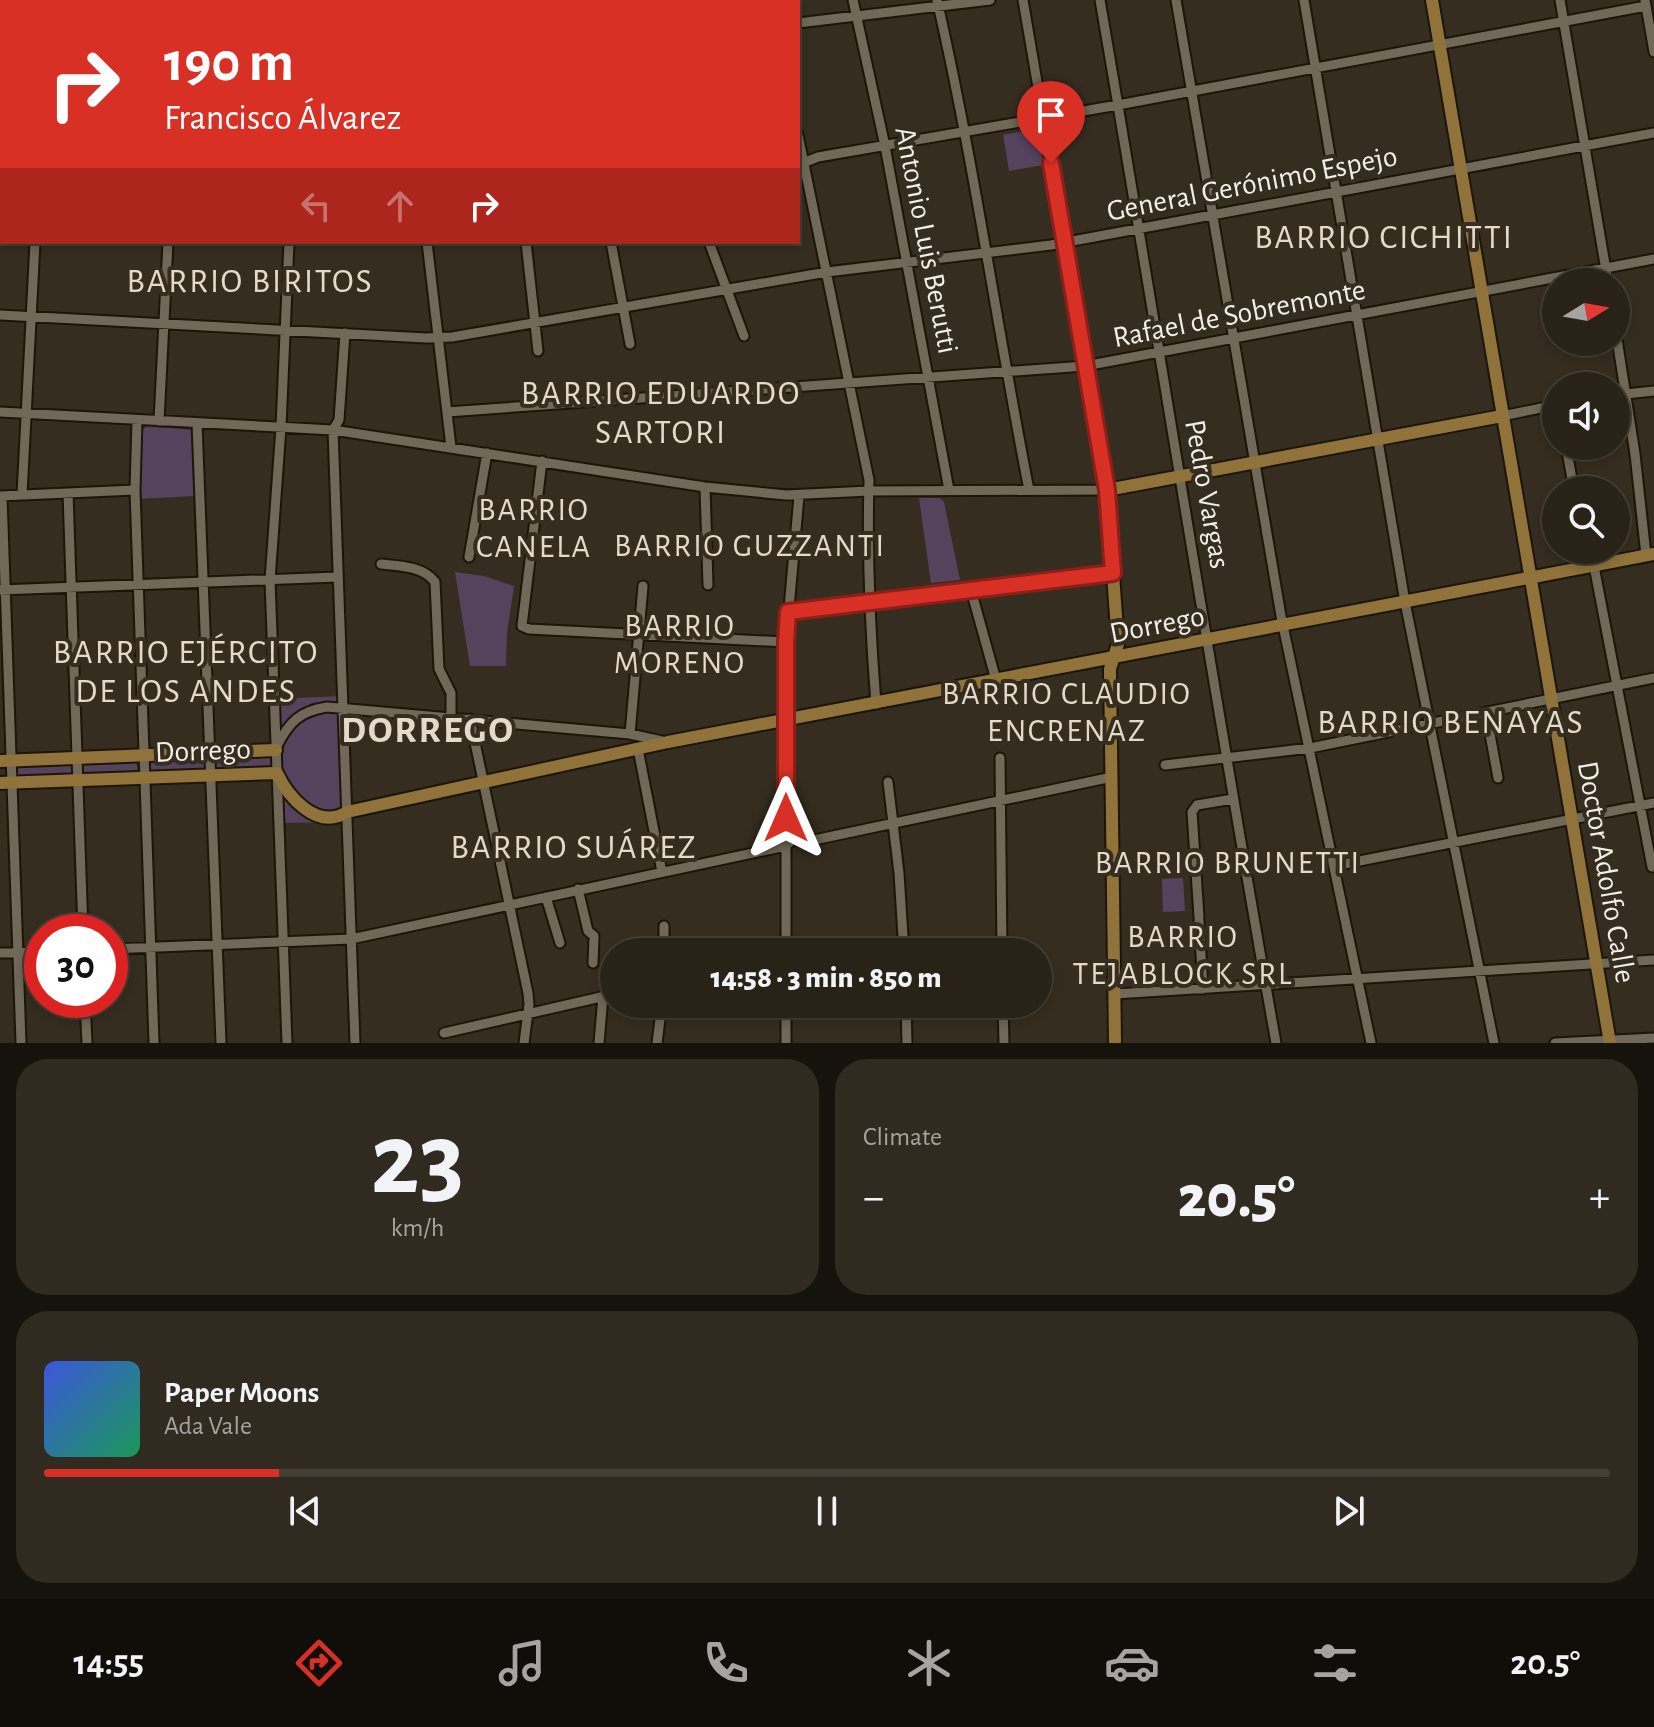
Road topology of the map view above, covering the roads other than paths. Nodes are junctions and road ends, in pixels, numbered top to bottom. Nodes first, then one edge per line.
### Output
1 (853, 0) edge
2 (990, 0) edge
3 (1023, 0) edge
4 (1100, 0) edge
5 (1176, 0) edge
6 (1304, 0) edge
7 (1432, 0) edge
8 (1560, 0) edge
9 (1649, 2) edge
10 (938, 4) edge
11 (856, 16) junction
12 (1563, 21) junction
13 (800, 23) edge
14 (1440, 45) junction
15 (1654, 52) edge
16 (1315, 68) junction
17 (1192, 91) junction
18 (1118, 105) junction
19 (1043, 119) junction
20 (966, 132) junction
21 (1654, 133) edge
22 (1585, 145) junction
23 (885, 146) junction
24 (801, 163) edge
25 (1461, 168) junction
26 (1335, 193) junction
27 (1213, 216) junction
28 (1139, 229) junction
29 (1064, 242) junction
30 (35, 244) edge
31 (168, 244) edge
32 (289, 244) edge
33 (427, 244) edge
34 (526, 244) edge
35 (611, 244) edge
36 (710, 244) edge
37 (985, 253) junction
38 (1654, 259) edge
39 (906, 262) junction
40 (1606, 268) joint
41 (827, 272) junction
42 (1542, 280) edge
43 (726, 290) junction
44 (1481, 292) junction
45 (623, 307) junction
46 (0, 315) edge
47 (1356, 316) junction
48 (31, 317) junction
49 (535, 323) junction
50 (163, 325) junction
51 (285, 330) junction
52 (345, 333) junction
53 (744, 336) dead end
54 (439, 338) junction
55 (1234, 339) junction
56 (630, 344) dead end
57 (538, 351) dead end
58 (1160, 353) junction
59 (1085, 366) junction
60 (1007, 373) junction
61 (929, 378) junction
62 (850, 384) junction
63 (1654, 391) edge
64 (1630, 393) edge
65 (1542, 408) edge
66 (0, 412) edge
67 (447, 412) junction
68 (27, 414) junction
69 (1502, 416) junction
70 (137, 420) junction
71 (159, 421) junction
72 (197, 423) junction
73 (281, 427) junction
74 (333, 430) junction
75 (1630, 433) edge
76 (1378, 440) junction
77 (451, 447) junction
78 (487, 453) junction
79 (542, 461) junction
80 (1255, 464) junction
81 (1181, 477) junction
82 (705, 487) junction
83 (135, 490) junction
84 (949, 490) junction
85 (1029, 490) junction
86 (1107, 490) junction
87 (869, 491) junction
88 (68, 493) junction
89 (22, 495) junction
90 (1, 496) edge
91 (799, 496) junction
92 (1650, 555) edge
93 (469, 557) dead end
94 (381, 564) dead end
95 (1589, 564) edge
96 (1590, 567) junction
97 (1113, 573) junction
98 (337, 577) junction
99 (1530, 578) junction
100 (270, 580) junction
101 (204, 582) junction
102 (137, 585) junction
103 (708, 585) dead end
104 (643, 586) dead end
105 (71, 587) junction
106 (3, 590) edge
107 (971, 590) junction
108 (1405, 602) junction
109 (868, 603) junction
110 (788, 612) junction
111 (1284, 626) junction
112 (639, 635) junction
113 (1208, 640) junction
114 (786, 642) junction
115 (1113, 659) junction
116 (1654, 678) edge
117 (996, 680) junction
118 (1617, 685) junction
119 (1550, 699) junction
120 (876, 704) junction
121 (342, 707) junction
122 (1486, 712) junction
123 (451, 716) junction
124 (470, 719) junction
125 (786, 721) junction
126 (1429, 723) junction
127 (630, 734) junction
128 (668, 742) junction
129 (1310, 748) junction
130 (638, 749) junction
131 (276, 750) junction
132 (209, 753) junction
133 (144, 756) junction
134 (77, 758) junction
135 (1000, 758) dead end
136 (1226, 758) junction
137 (5, 761) edge
138 (1165, 765) dead end
139 (277, 773) junction
140 (210, 776) junction
141 (1112, 777) junction
142 (1498, 778) dead end
143 (145, 779) junction
144 (78, 781) junction
145 (888, 782) dead end
146 (6, 783) edge
147 (483, 784) junction
148 (1233, 799) junction
149 (1000, 801) junction
150 (1654, 803) edge
151 (1640, 806) junction
152 (347, 812) junction
153 (1571, 820) junction
154 (894, 823) junction
155 (1454, 842) junction
156 (786, 846) junction
157 (1334, 866) junction
158 (1652, 867) edge
159 (662, 872) junction
160 (578, 889) junction
161 (546, 897) junction
162 (509, 905) junction
163 (82, 914) edge
164 (664, 926) dead end
165 (664, 938) edge
166 (786, 938) edge
167 (903, 938) edge
168 (1002, 938) edge
169 (351, 939) junction
170 (283, 941) junction
171 (560, 943) dead end
172 (217, 944) junction
173 (151, 947) junction
174 (128, 948) edge
175 (0, 953) edge
176 (18, 953) junction
177 (24, 953) edge
178 (1654, 960) edge
179 (593, 963) dead end
180 (1596, 964) junction
181 (1480, 971) junction
182 (1359, 978) junction
183 (1266, 985) junction
184 (1203, 989) junction
185 (1115, 994) junction
186 (600, 998) edge
187 (528, 1014) junction
188 (86, 1018) edge
189 (601, 1018) edge
190 (660, 1018) edge
191 (786, 1018) edge
192 (906, 1018) edge
193 (1003, 1018) edge
194 (444, 1033) dead end
195 (1654, 1038) edge
196 (1610, 1042) edge
197 (21, 1043) edge
198 (87, 1043) edge
199 (154, 1043) edge
200 (221, 1043) edge
201 (287, 1043) edge
202 (355, 1043) edge
203 (524, 1043) edge
204 (599, 1043) edge
205 (657, 1043) edge
206 (786, 1043) edge
207 (907, 1043) edge
208 (1004, 1043) edge
209 (1115, 1043) edge
210 (1276, 1043) edge
211 (1371, 1043) edge
212 (1494, 1043) edge
213 (1555, 1043) edge

1 - 11 street, Antonio Luis Berutti
2 - 10 street
3 - 19 street
4 - 18 street, Pedro Vargas
5 - 17 street
6 - 16 street
7 - 14 main road, Doctor Adolfo Calle
8 - 12 street
9 - 12 street
9 - 15 street
10 - 11 street
10 - 20 street
11 - 13 street
11 - 23 street, Antonio Luis Berutti
12 - 14 street
12 - 22 street
14 - 16 street
14 - 25 main road, Doctor Adolfo Calle
16 - 17 street
16 - 26 street
17 - 18 street
17 - 27 street
18 - 19 street
18 - 28 street, Pedro Vargas
19 - 20 street
19 - 29 street
20 - 23 street
20 - 37 street
21 - 22 street, General Gerónimo Espejo
22 - 25 street, General Gerónimo Espejo
22 - 40 street
23 - 24 street
23 - 39 street, Antonio Luis Berutti
24 - 41 street
25 - 26 street, General Gerónimo Espejo
25 - 44 main road, Doctor Adolfo Calle
26 - 27 street, General Gerónimo Espejo
26 - 47 street
27 - 28 street, General Gerónimo Espejo
27 - 55 street
28 - 29 street, General Gerónimo Espejo
28 - 58 street, Pedro Vargas
29 - 37 street, General Gerónimo Espejo
29 - 59 street
30 - 48 street
31 - 50 street
32 - 51 street
33 - 54 street
34 - 49 street
35 - 45 street
36 - 43 street
37 - 39 street, General Gerónimo Espejo
37 - 60 street
38 - 40 street, Rafael de Sobremonte
39 - 41 street, General Gerónimo Espejo
39 - 61 street, Antonio Luis Berutti
41 - 43 street, General Gerónimo Espejo
41 - 62 street
42 - 44 street, Rafael de Sobremonte
43 - 45 street, General Gerónimo Espejo
43 - 53 street
44 - 47 street, Rafael de Sobremonte
44 - 69 main road, Doctor Adolfo Calle
45 - 49 street, General Gerónimo Espejo
45 - 56 street
46 - 48 street, General Gerónimo Espejo
47 - 55 street, Rafael de Sobremonte
47 - 76 street
48 - 50 street, General Gerónimo Espejo
48 - 68 street
49 - 54 street, General Gerónimo Espejo
49 - 57 street
50 - 51 street, General Gerónimo Espejo
50 - 71 street
51 - 52 street, General Gerónimo Espejo
51 - 73 street
52 - 54 street, General Gerónimo Espejo
52 - 74 street
54 - 67 street
55 - 58 street, Rafael de Sobremonte
55 - 80 street
58 - 59 street, Rafael de Sobremonte
58 - 81 street, Pedro Vargas
59 - 60 street, Rafael de Sobremonte
59 - 86 street
60 - 61 street, Rafael de Sobremonte
60 - 85 street
61 - 62 street, Rafael de Sobremonte
61 - 84 street, Antonio Luis Berutti
62 - 67 street, Rafael de Sobremonte
62 - 87 street
63 - 64 street
65 - 69 street
66 - 68 street
67 - 77 street
68 - 70 street
68 - 89 street
69 - 76 main road
69 - 99 main road, Doctor Adolfo Calle
70 - 71 street
70 - 83 street
71 - 72 street
72 - 73 street
72 - 101 street
73 - 74 street
73 - 100 street
74 - 77 street
74 - 98 street
75 - 92 street
76 - 80 main road
76 - 108 street
77 - 78 street
78 - 79 street
78 - 93 street
79 - 82 street
79 - 112 street
80 - 81 main road
80 - 111 street
81 - 86 main road
81 - 113 street, Pedro Vargas
82 - 91 street
82 - 103 street
83 - 88 street
83 - 102 street
84 - 85 street
84 - 87 street
85 - 86 street
86 - 97 main road
87 - 91 street
87 - 109 street
88 - 89 street
88 - 105 street
89 - 90 street
90 - 106 street
91 - 110 street
92 - 96 main road, Dorrego
94 - 123 street
95 - 96 street
96 - 99 main road, Dorrego
96 - 118 street
97 - 107 street
97 - 115 main road
98 - 100 street
98 - 121 street
99 - 108 main road, Dorrego
99 - 119 main road, Doctor Adolfo Calle
100 - 101 street
100 - 131 street
101 - 102 street
101 - 132 street
102 - 105 street
102 - 133 street
104 - 112 street
105 - 106 street
105 - 134 street
106 - 137 street
107 - 109 street
107 - 117 street
108 - 111 main road, Dorrego
108 - 126 street
109 - 110 street
109 - 120 street
110 - 114 street
111 - 113 main road, Dorrego
111 - 129 street
112 - 114 street
112 - 127 street
113 - 115 main road, Dorrego
113 - 136 street, Pedro Vargas
114 - 125 street
115 - 117 main road, Dorrego
115 - 141 main road
116 - 118 street
117 - 120 main road, Dorrego
118 - 119 street
118 - 151 street
119 - 122 street
119 - 153 main road, Doctor Adolfo Calle
120 - 125 main road, Dorrego
121 - 123 street, Dorrego
121 - 131 street, Dorrego
121 - 152 street
122 - 126 street
122 - 142 street
123 - 124 street, Dorrego
124 - 127 street, Dorrego
124 - 147 street
125 - 128 main road, Dorrego
125 - 156 street
126 - 129 street
126 - 155 street
127 - 128 street, Dorrego
128 - 130 main road, Dorrego
129 - 136 street
129 - 157 street
130 - 147 main road, Dorrego
130 - 159 street
131 - 132 main road, Dorrego
131 - 139 street
132 - 133 main road, Dorrego
132 - 140 street
133 - 134 main road, Dorrego
133 - 143 street
134 - 137 main road, Dorrego
134 - 144 street
135 - 149 street
136 - 138 street
136 - 148 street, Pedro Vargas
137 - 146 street
139 - 140 main road, Dorrego
139 - 152 main road, Dorrego
139 - 170 street
140 - 143 main road, Dorrego
140 - 172 street
141 - 149 street
141 - 185 main road
143 - 144 main road, Dorrego
143 - 173 street
144 - 146 main road, Dorrego
144 - 163 street
145 - 154 street
146 - 176 street
147 - 152 main road, Dorrego
147 - 162 street
148 - 183 street, Pedro Vargas
148 - 184 street
149 - 154 street
149 - 168 street
150 - 151 street
151 - 153 street
151 - 158 street
152 - 169 street
153 - 155 street
153 - 180 main road, Doctor Adolfo Calle
154 - 156 street
154 - 167 street
155 - 157 street
155 - 181 street
156 - 159 street
156 - 166 street
157 - 182 street
159 - 160 street
160 - 161 street
160 - 179 street
161 - 162 street
161 - 171 street
162 - 169 street
162 - 187 street
164 - 165 street
169 - 170 street
169 - 202 street
170 - 172 street
170 - 201 street
172 - 173 street
172 - 200 street
173 - 174 street
173 - 199 street
175 - 176 street
176 - 177 street
176 - 197 street
178 - 180 street
180 - 181 street
180 - 196 main road, Doctor Adolfo Calle
181 - 182 street
181 - 212 street
182 - 183 street
182 - 211 street
183 - 184 street
183 - 210 street, Pedro Vargas
184 - 185 street
185 - 209 main road
186 - 187 street
187 - 194 street
187 - 203 street
188 - 198 street
189 - 204 street
190 - 205 street
191 - 206 street
192 - 207 street
193 - 208 street
195 - 196 street
196 - 213 street

